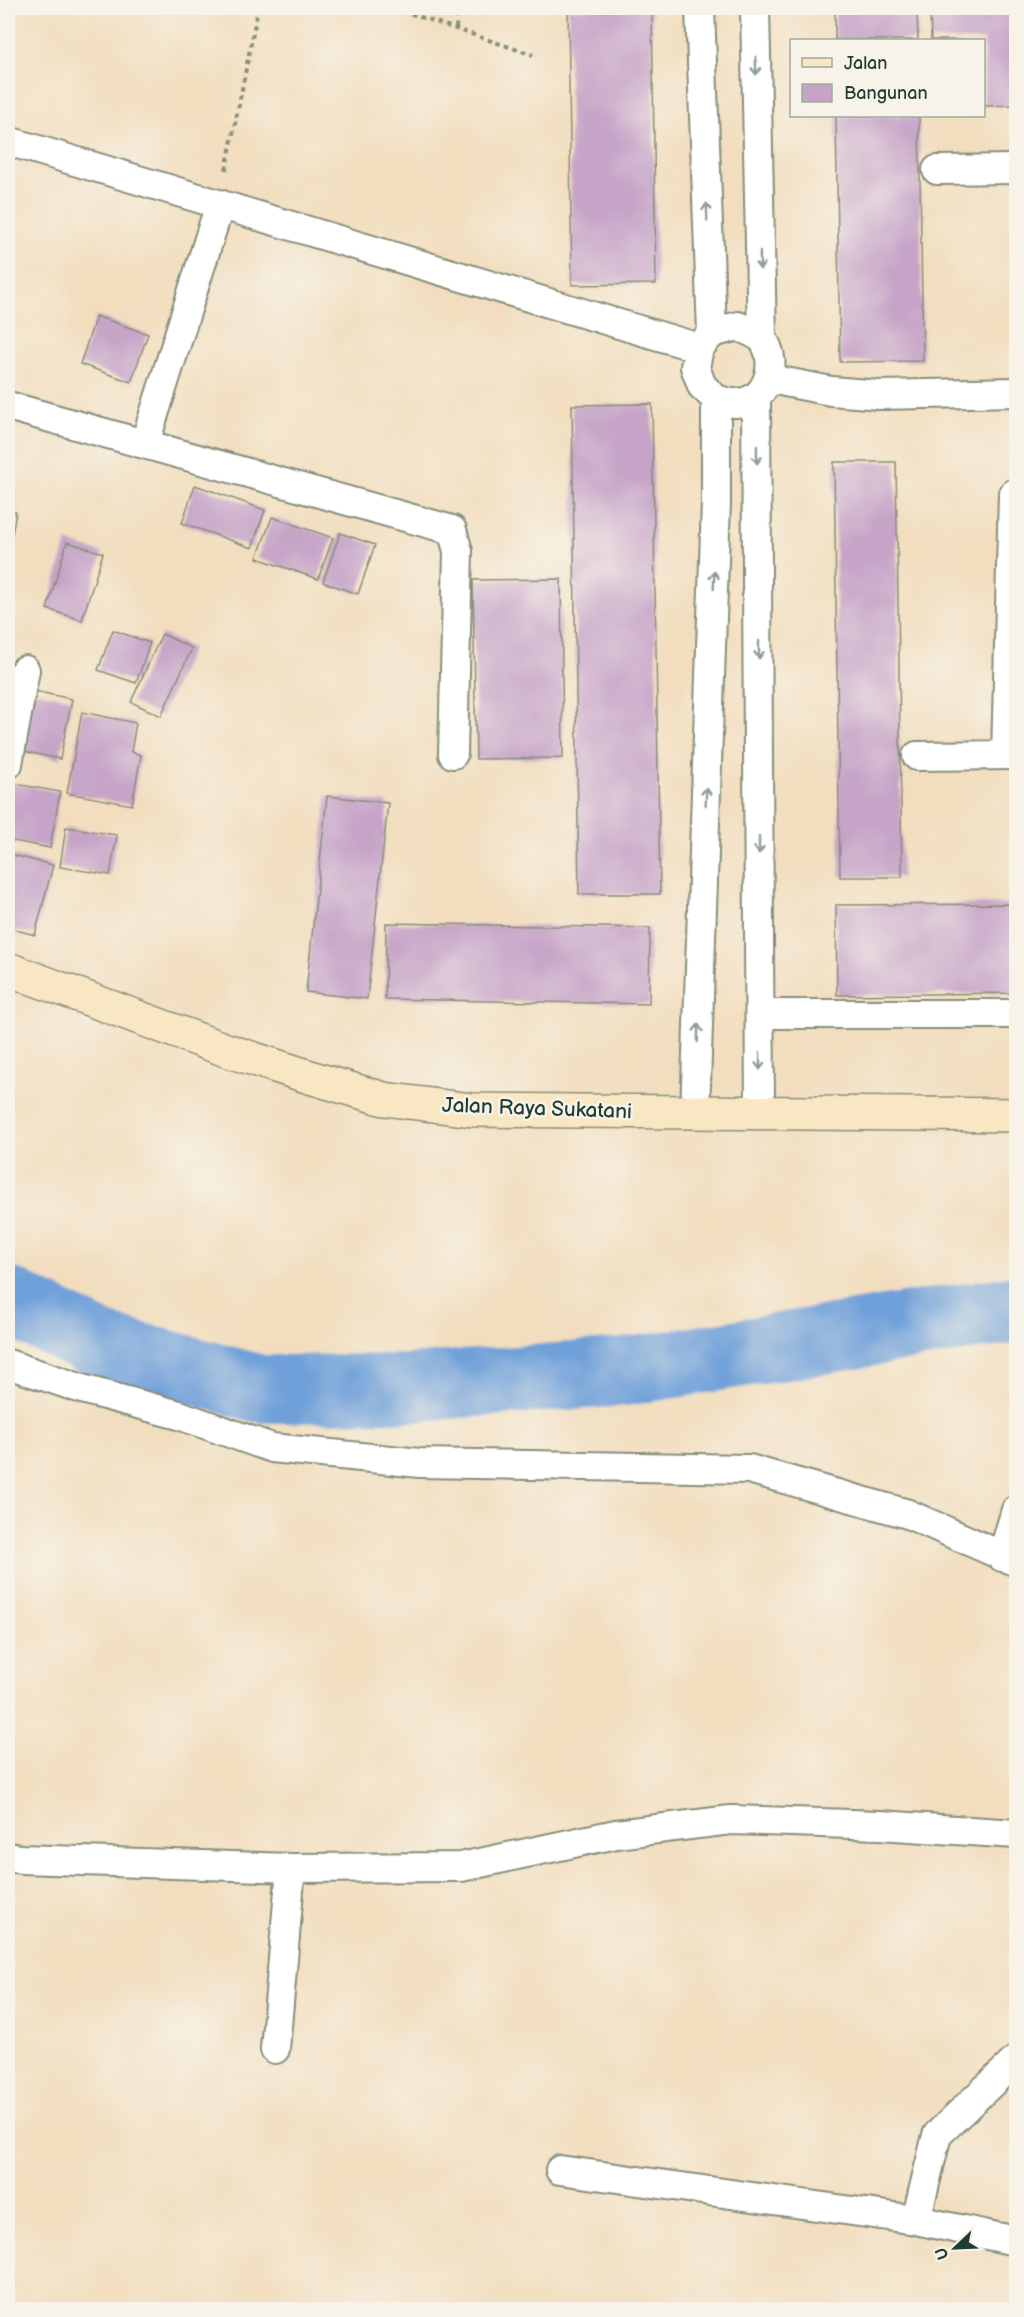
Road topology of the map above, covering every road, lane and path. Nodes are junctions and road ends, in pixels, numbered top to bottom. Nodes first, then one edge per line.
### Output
1 (258, 8) edge
2 (394, 8) edge
3 (457, 8) edge
4 (699, 8) edge
5 (755, 8) edge
6 (456, 28) junction
7 (533, 55) dead end
8 (8, 141) edge
9 (1017, 169) edge
10 (937, 170) dead end
11 (219, 204) junction
12 (762, 338) junction
13 (706, 341) junction
14 (763, 388) junction
15 (1017, 392) edge
16 (716, 399) junction
17 (8, 406) edge
18 (145, 443) junction
19 (1013, 494) dead end
20 (1014, 612) edge
21 (25, 670) dead end
22 (453, 754) dead end
23 (1012, 755) edge
24 (917, 756) dead end
25 (8, 764) edge
26 (8, 969) edge
27 (760, 1014) junction
28 (1017, 1014) edge
29 (760, 1111) junction
30 (695, 1113) junction
31 (1017, 1115) edge
32 (8, 1364) edge
33 (1017, 1510) edge
34 (1009, 1559) edge
35 (1017, 1834) edge
36 (8, 1857) edge
37 (291, 1868) junction
38 (276, 2049) dead end
39 (1017, 2060) edge
40 (560, 2170) dead end
41 (916, 2220) junction
42 (1017, 2241) edge

1 - 11 path
2 - 6 path
3 - 6 path
13 -> 4 street
5 -> 12 street
6 - 7 path
8 - 11 street
9 - 10 street
11 - 13 street
11 - 18 street
12 - 13 street
12 - 14 street
13 - 16 street
14 - 15 street
14 - 16 street
14 -> 27 street
30 -> 16 street
17 - 18 street
18 - 22 street
19 - 20 street
20 - 23 street
21 - 25 street
23 - 24 street
26 - 30 main road, Jalan Raya Sukatani
27 - 28 street
27 -> 29 street
29 - 30 main road, Jalan Raya Sukatani
29 - 31 main road, Jalan Raya Sukatani
32 - 34 street
33 - 34 street
35 - 37 street
36 - 37 street
37 - 38 street
39 - 41 street
40 - 41 street
41 - 42 street

